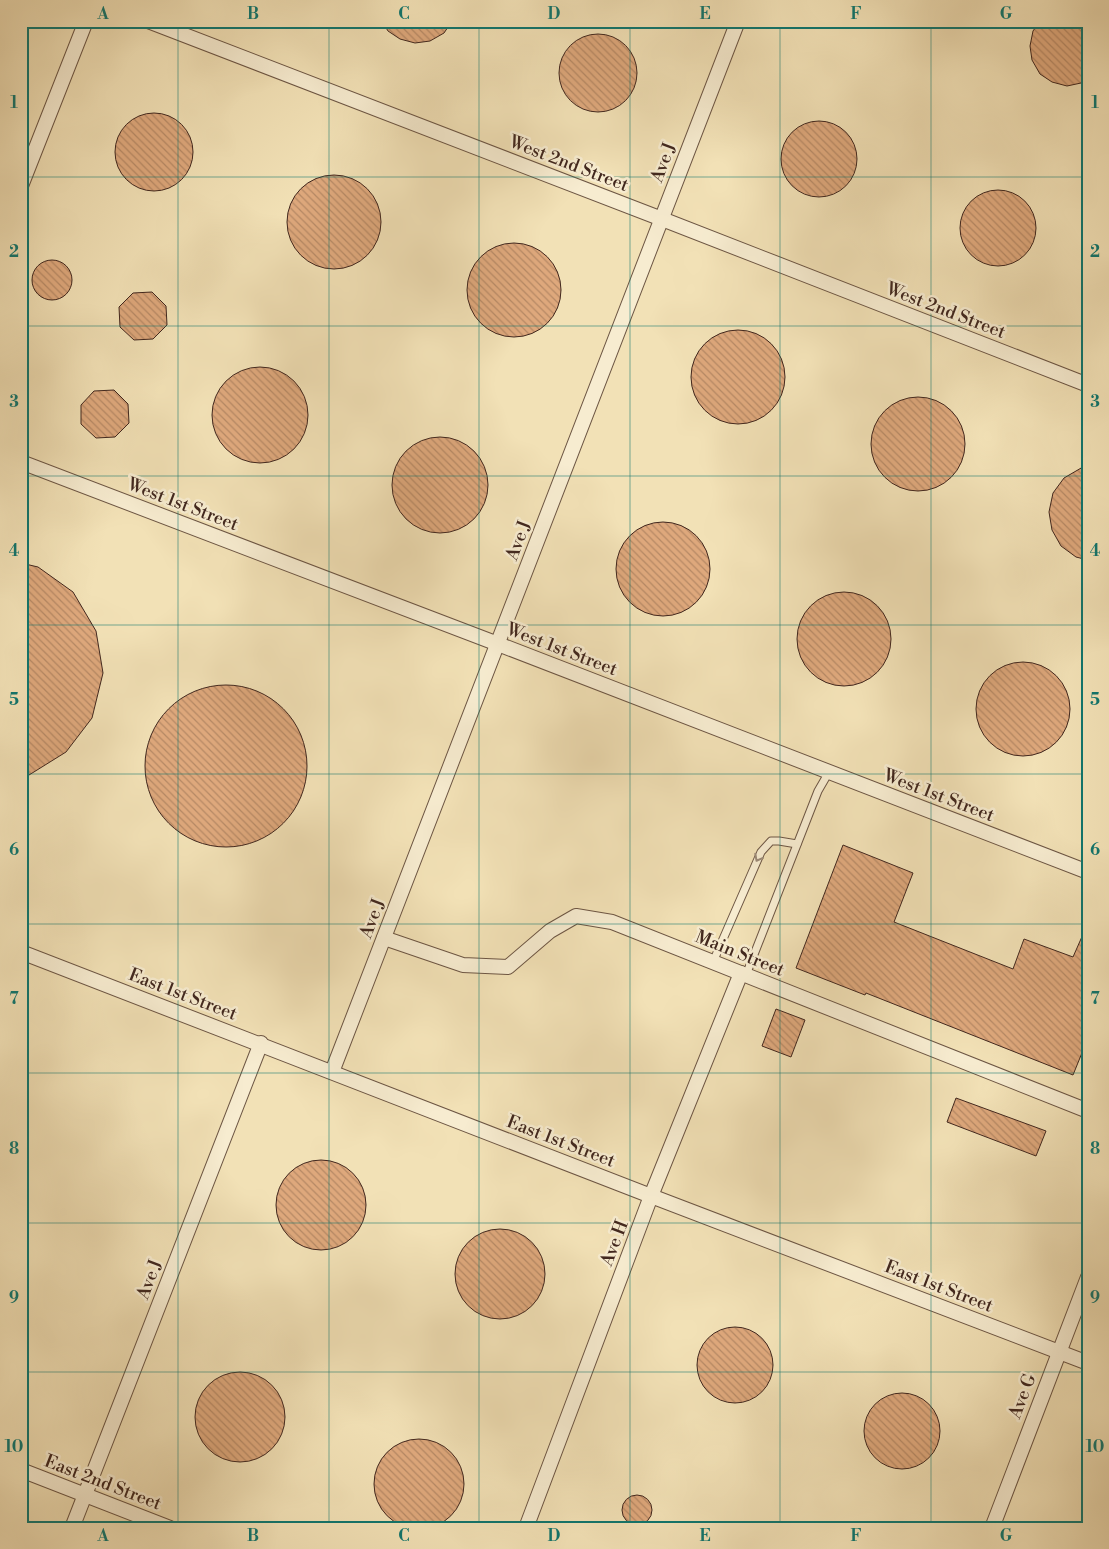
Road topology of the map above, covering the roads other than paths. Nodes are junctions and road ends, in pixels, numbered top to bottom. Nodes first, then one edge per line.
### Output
1 (86, 21) edge
2 (148, 21) edge
3 (738, 21) edge
4 (21, 186) edge
5 (662, 219) junction
6 (1088, 385) edge
7 (21, 462) edge
8 (498, 644) junction
9 (829, 772) junction
10 (797, 844) junction
11 (1088, 872) edge
12 (384, 938) junction
13 (21, 952) edge
14 (713, 962) junction
15 (744, 974) junction
16 (261, 1044) junction
17 (332, 1072) junction
18 (1088, 1111) edge
19 (652, 1196) junction
20 (1088, 1277) edge
21 (1059, 1351) junction
22 (1088, 1362) edge
23 (21, 1470) edge
24 (84, 1495) junction
25 (72, 1528) edge
26 (170, 1528) edge
27 (526, 1528) edge
28 (992, 1528) edge

1 - 4 street
2 - 5 street, West 2nd Street
3 - 5 street, Ave J
5 - 6 street, West 2nd Street
5 - 8 street, Ave J
7 - 8 street, West 1st Street
8 - 9 street, West 1st Street
8 - 12 street, Ave J
9 - 10 lane
9 - 11 street, West 1st Street
10 -> 14 lane
10 - 15 lane
12 - 14 street, Main Street
12 - 17 street, Ave J
13 - 16 street, East 1st Street
14 - 15 street, Main Street
15 - 18 street, Main Street
15 - 19 street, Ave H
16 - 17 street, East 1st Street
16 - 24 street, Ave J
17 - 19 street, East 1st Street
19 - 21 street, East 1st Street
19 - 27 street, Ave H
20 - 21 street, Ave G
21 - 22 street, East 1st Street
21 - 28 street, Ave G
23 - 24 street, East 2nd Street
24 - 25 street, Ave J
24 - 26 street, East 2nd Street

